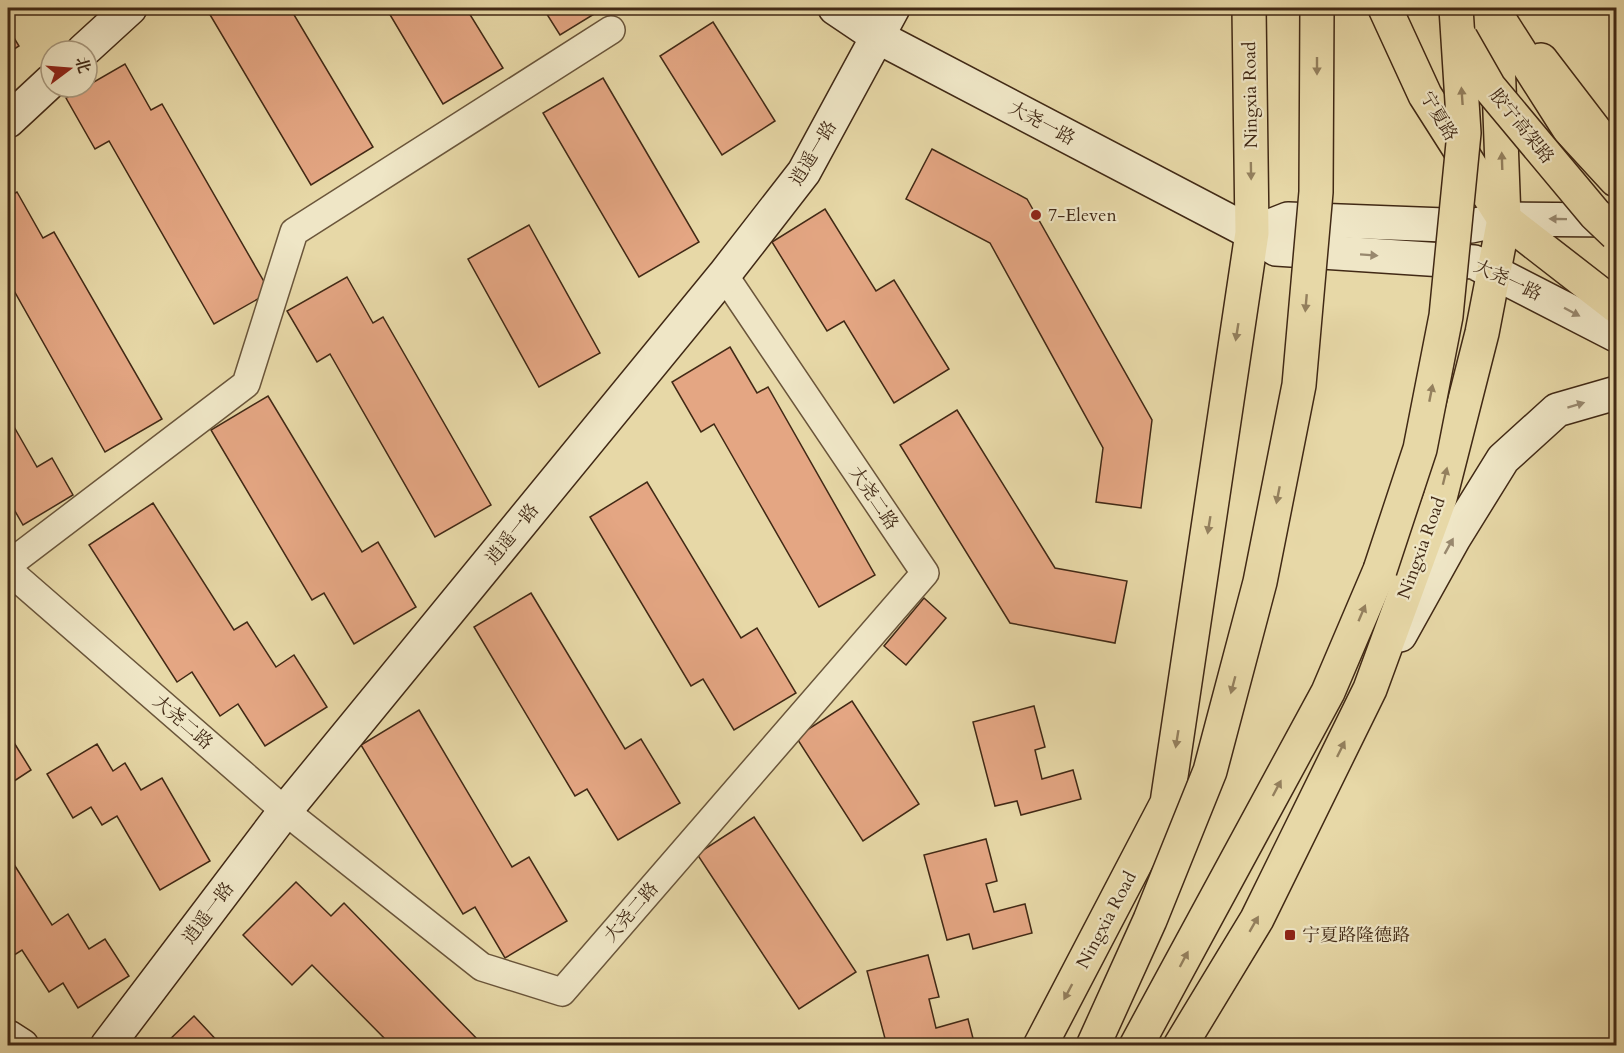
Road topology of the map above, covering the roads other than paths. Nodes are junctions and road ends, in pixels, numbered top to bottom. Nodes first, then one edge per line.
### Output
1 (130, 8) edge
2 (835, 8) edge
3 (893, 8) edge
4 (1249, 8) edge
5 (1317, 8) edge
6 (1385, 8) edge
7 (1444, 8) edge
8 (1456, 8) edge
9 (1483, 8) edge
10 (1492, 8) edge
11 (1505, 8) edge
12 (611, 30) dead end
13 (878, 37) junction
14 (96, 39) edge
15 (39, 92) edge
16 (8, 121) edge
17 (1617, 158) edge
18 (1617, 180) edge
19 (1504, 219) junction
20 (1617, 220) edge
21 (1252, 233) junction
22 (1617, 234) edge
23 (1494, 271) junction
24 (724, 276) junction
25 (1617, 306) edge
26 (1617, 335) edge
27 (1617, 393) edge
28 (8, 565) edge
29 (8, 570) edge
30 (1370, 689) junction
31 (285, 811) junction
32 (8, 1037) edge
33 (22, 1046) edge
34 (108, 1046) edge
35 (1040, 1046) edge
36 (1093, 1046) edge
37 (1136, 1046) edge
38 (1180, 1046) edge

1 - 14 street
2 - 13 street, 大尧一路
3 - 13 street, 逍遥一路
4 -> 21 main road, Ningxia Road
5 -> 36 main road, bridge
6 - 19 main road, 宁夏路
7 - 22 main road, 胶宁高架路, bridge
37 -> 8 main road, bridge
19 -> 9 main road, Ningxia Road
10 - 18 main road, 胶宁高架路
11 - 17 main road
12 - 28 street
13 - 21 street, 大尧一路
13 - 24 street, 逍遥一路
15 - 16 street
20 -> 19 street
19 - 21 street
19 - 23 main road, Ningxia Road
19 - 25 main road, 宁夏路
21 -> 23 street, 大尧一路
21 -> 35 main road, Ningxia Road
23 -> 26 street, 大尧一路
30 -> 23 main road, Ningxia Road
24 - 31 street, 逍遥一路
24 - 31 street, 大尧二路
30 -> 27 street
29 - 31 street, 大尧二路
38 -> 30 main road, Ningxia Road
31 - 34 street, 逍遥一路
32 - 33 street

